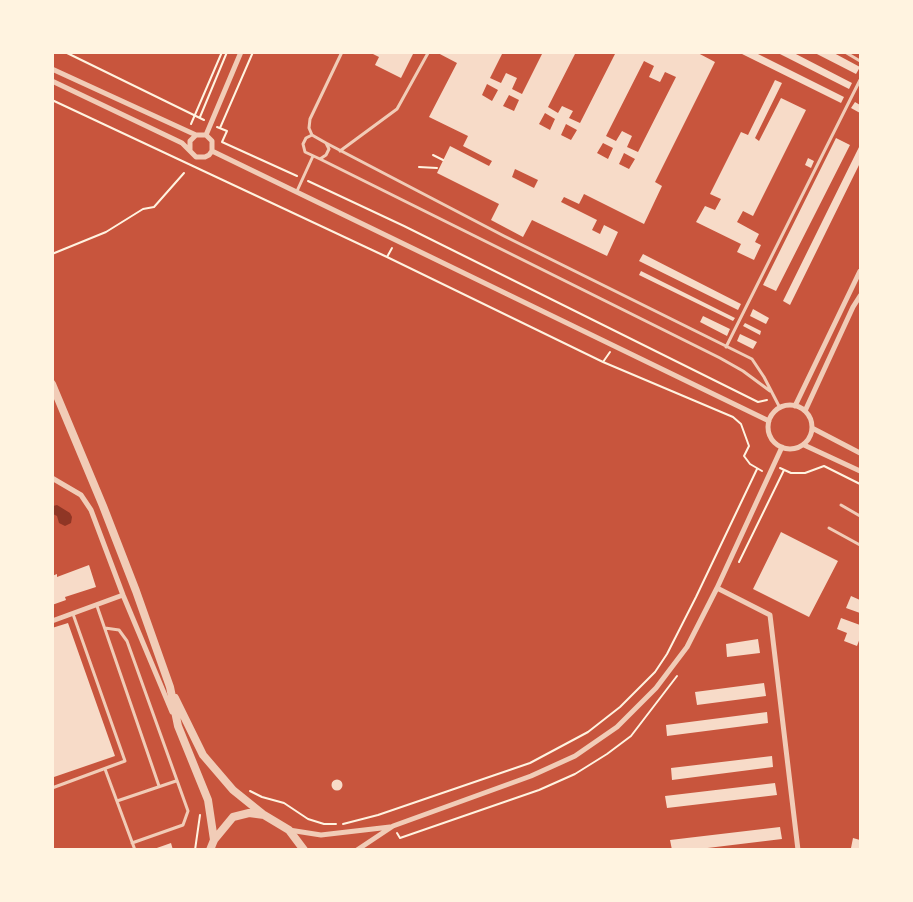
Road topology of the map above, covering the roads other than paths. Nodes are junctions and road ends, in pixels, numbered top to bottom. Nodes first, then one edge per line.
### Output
1 (241, 52) edge
2 (342, 52) edge
3 (845, 52) edge
4 (428, 53) edge
5 (860, 61) edge
6 (52, 69) edge
7 (52, 80) edge
8 (860, 80) edge
9 (196, 135) junction
10 (206, 135) junction
11 (312, 135) junction
12 (326, 143) junction
13 (190, 150) junction
14 (212, 151) junction
15 (340, 151) junction
16 (313, 156) junction
17 (320, 159) junction
18 (297, 191) junction
19 (860, 271) edge
20 (860, 296) edge
21 (726, 347) junction
22 (52, 384) edge
23 (771, 393) junction
24 (795, 406) junction
25 (780, 408) junction
26 (805, 411) junction
27 (769, 421) junction
28 (812, 428) junction
29 (804, 445) junction
30 (782, 448) junction
31 (860, 453) edge
32 (860, 471) edge
33 (52, 478) edge
34 (841, 505) dead end
35 (860, 516) edge
36 (829, 528) dead end
37 (860, 545) edge
38 (717, 588) junction
39 (124, 595) junction
40 (97, 606) junction
41 (73, 614) junction
42 (52, 621) edge
43 (105, 628) junction
44 (170, 687) junction
45 (178, 726) junction
46 (105, 769) junction
47 (176, 780) junction
48 (160, 786) junction
49 (52, 788) edge
50 (117, 802) junction
51 (264, 815) junction
52 (393, 826) junction
53 (289, 830) junction
54 (214, 840) junction
55 (132, 843) junction
56 (135, 850) edge
57 (210, 850) edge
58 (304, 850) edge
59 (358, 850) edge
60 (798, 850) edge

1 - 10 street
2 - 11 lane
3 - 5 lane
4 - 15 lane
6 - 9 street
7 - 13 street
8 - 21 lane
9 - 10 street
9 - 13 street
10 - 14 street
11 - 12 lane
11 - 16 lane
12 - 15 lane
12 - 17 lane
13 - 14 street
14 - 18 street
15 - 21 lane
16 - 17 lane
16 - 18 lane
17 - 23 lane
18 - 27 street
19 - 24 street
20 - 26 street
21 - 23 lane
22 - 44 street
23 - 25 lane
24 - 25 street
24 - 26 street
25 - 27 street
26 - 28 street
27 - 30 street
28 - 29 street
28 - 31 street
29 - 30 street
29 - 32 street
30 - 38 street
33 - 39 street
34 - 35 lane
36 - 37 lane
38 - 52 street
38 - 60 street
39 - 40 street
39 - 45 street
40 - 41 street
40 - 43 lane
41 - 42 street
41 - 46 lane
43 - 47 lane
43 - 48 lane
44 - 45 street
44 - 51 street
45 - 54 street
46 - 49 lane
46 - 50 lane
47 - 48 lane
47 - 55 lane
48 - 50 lane
50 - 55 lane
51 - 53 street
51 - 54 street
52 - 53 street
52 - 59 street
53 - 58 street
54 - 57 street
55 - 56 lane

